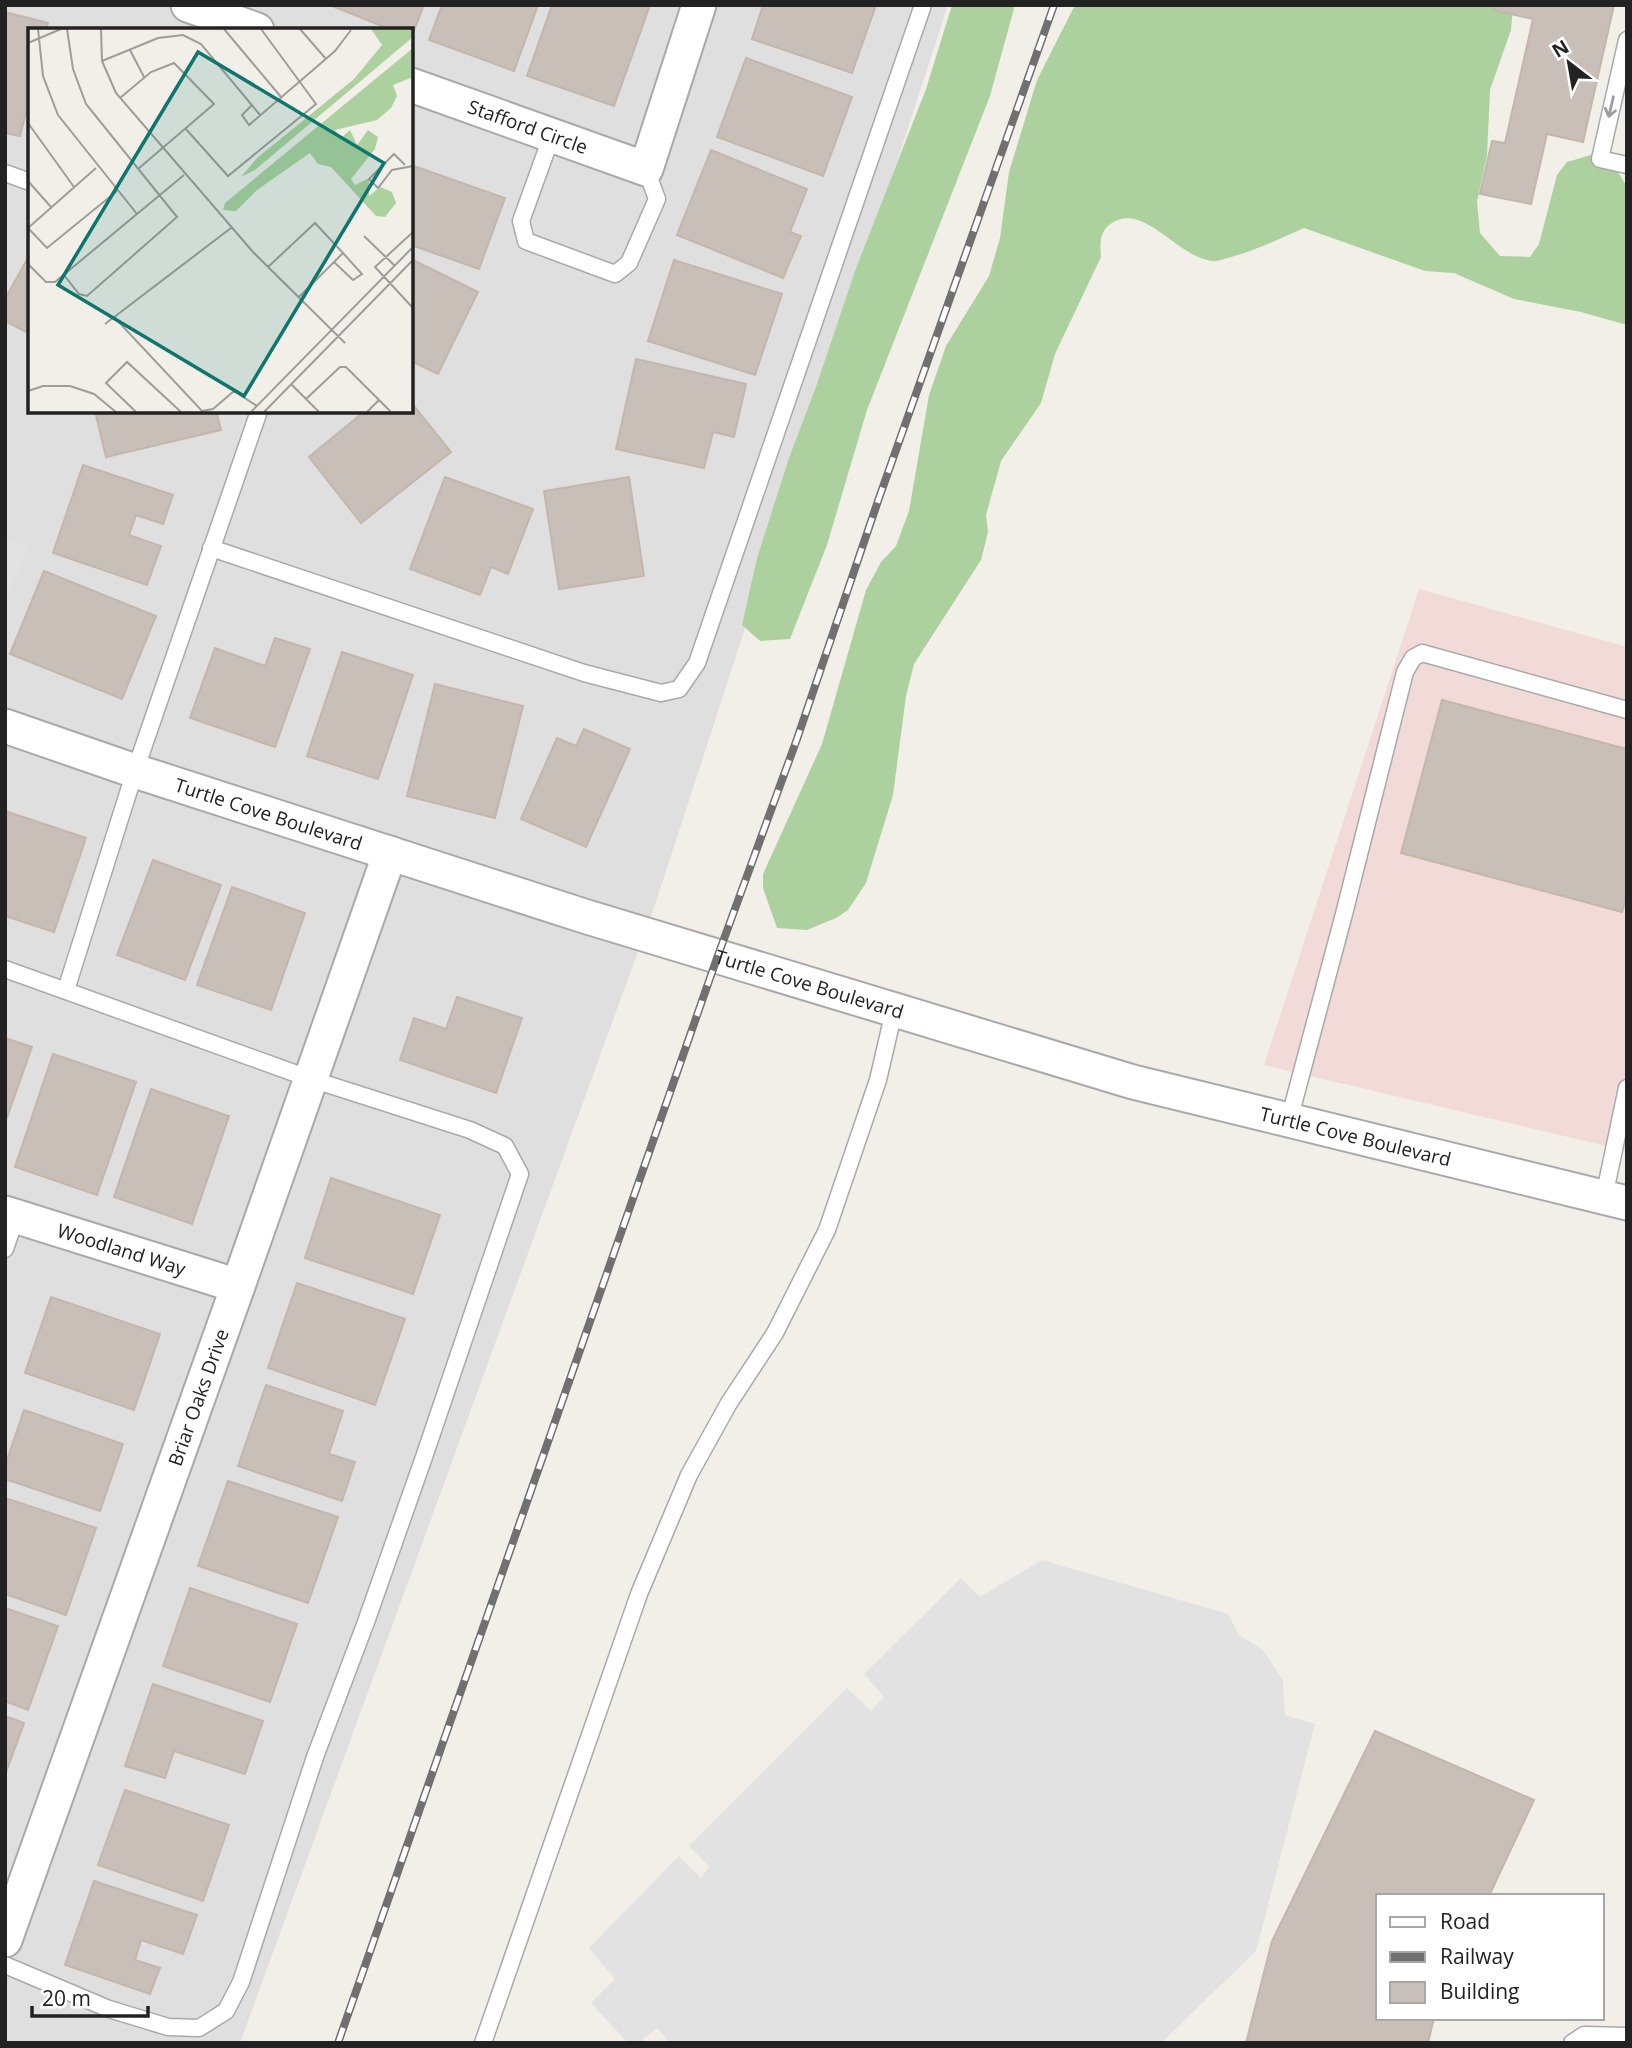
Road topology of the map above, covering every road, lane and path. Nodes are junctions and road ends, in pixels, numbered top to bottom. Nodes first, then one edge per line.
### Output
1 (188, 5) edge
2 (699, 5) edge
3 (923, 5) edge
4 (251, 28) edge
5 (1627, 40) edge
6 (413, 86) edge
7 (552, 135) junction
8 (1627, 166) edge
9 (646, 169) junction
10 (5, 173) edge
11 (28, 181) edge
12 (258, 413) edge
13 (211, 548) junction
14 (1627, 710) edge
15 (5, 726) edge
16 (135, 771) junction
17 (390, 853) junction
18 (5, 969) edge
19 (66, 990) junction
20 (894, 1011) junction
21 (311, 1079) junction
22 (1627, 1088) edge
23 (1289, 1120) junction
24 (1615, 1200) edge
25 (11, 1215) edge
26 (5, 1249) edge
27 (239, 1286) junction
28 (5, 1940) edge
29 (5, 1965) edge
30 (1627, 2036) edge
31 (487, 2042) edge
32 (1572, 2043) edge

1 - 4 street
2 - 9 street
3 - 13 lane
5 -> 8 lane
6 - 7 street, Stafford Circle
7 - 9 street, Stafford Circle
7 - 9 lane
10 - 11 lane
12 - 13 lane
13 - 16 lane
14 - 23 lane
15 - 16 street, Turtle Cove Boulevard
16 - 17 street, Turtle Cove Boulevard
16 - 19 lane
17 - 20 street, Turtle Cove Boulevard
17 - 21 street, Briar Oaks Drive
18 - 19 lane
19 - 21 lane
20 - 23 street, Turtle Cove Boulevard
20 - 31 lane
21 - 27 street, Briar Oaks Drive
21 - 29 lane
22 - 24 lane
23 - 24 street, Turtle Cove Boulevard
25 - 26 lane
25 - 27 street, Woodland Way
27 - 28 street, Briar Oaks Drive
30 - 32 lane

